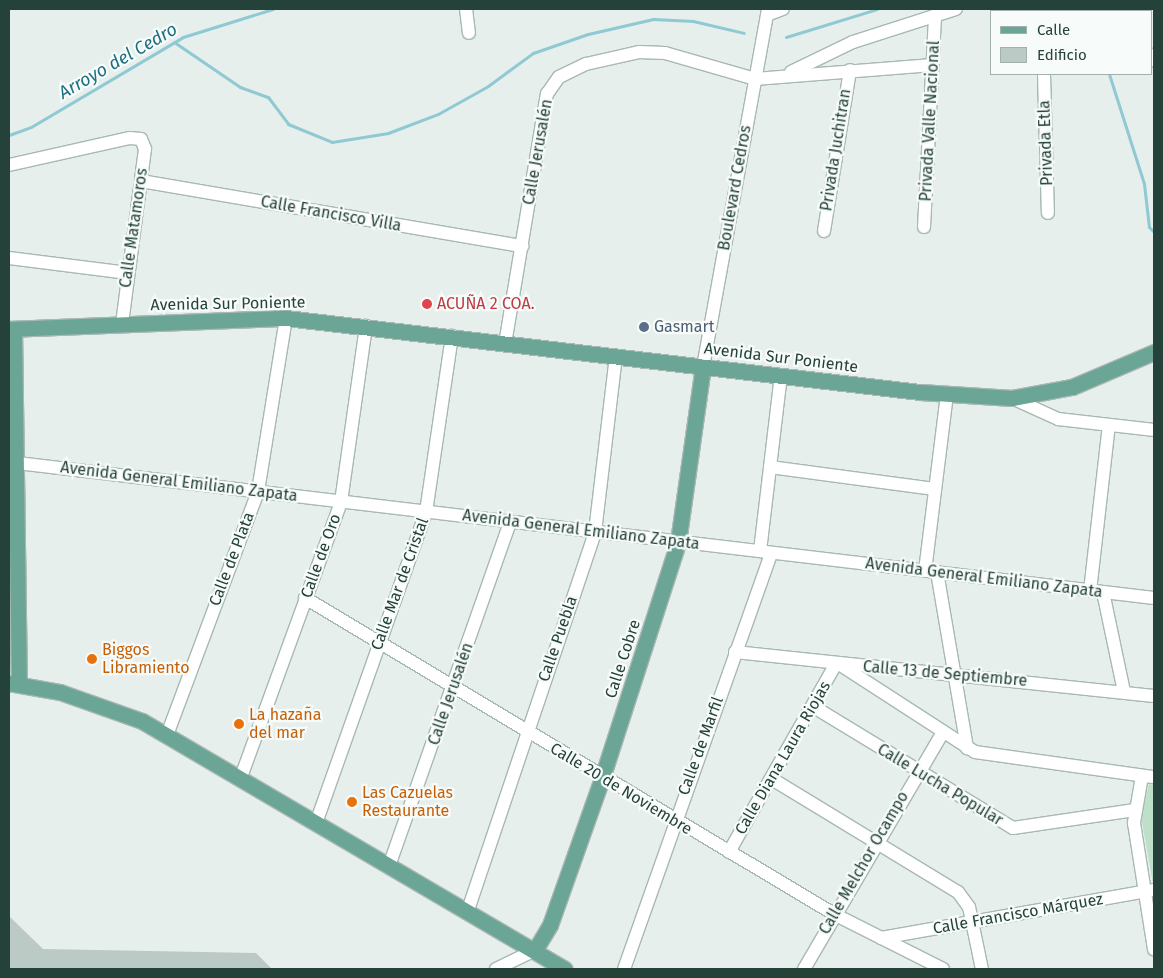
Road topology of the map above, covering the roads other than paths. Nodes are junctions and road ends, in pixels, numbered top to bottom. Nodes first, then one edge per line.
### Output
1 (466, 9) edge
2 (783, 9) edge
3 (956, 9) edge
4 (768, 12) edge
5 (935, 15) junction
6 (469, 33) dead end
7 (932, 65) junction
8 (850, 70) junction
9 (1044, 75) edge
10 (783, 76) junction
11 (756, 79) junction
12 (9, 165) edge
13 (141, 181) junction
14 (1048, 213) dead end
15 (924, 227) dead end
16 (824, 231) dead end
17 (522, 246) junction
18 (9, 258) edge
19 (128, 273) junction
20 (286, 318) junction
21 (122, 323) junction
22 (366, 326) junction
23 (11, 329) edge
24 (452, 336) junction
25 (505, 344) junction
26 (1154, 352) edge
27 (616, 356) junction
28 (703, 367) junction
29 (781, 376) junction
30 (947, 394) junction
31 (1012, 398) junction
32 (1108, 425) junction
33 (1154, 430) edge
34 (12, 462) edge
35 (770, 467) junction
36 (935, 489) junction
37 (258, 492) junction
38 (341, 502) junction
39 (426, 512) junction
40 (510, 522) junction
41 (595, 532) junction
42 (678, 542) junction
43 (765, 552) junction
44 (931, 572) junction
45 (1090, 591) junction
46 (1103, 592) junction
47 (305, 598) junction
48 (1154, 598) edge
49 (379, 642) junction
50 (735, 652) junction
51 (838, 664) junction
52 (956, 674) junction
53 (14, 684) edge
54 (454, 688) junction
55 (1124, 692) junction
56 (1154, 696) edge
57 (814, 707) junction
58 (526, 732) junction
59 (942, 734) junction
60 (166, 735) junction
61 (967, 748) junction
62 (918, 772) junction
63 (241, 777) junction
64 (1148, 777) edge
65 (602, 778) junction
66 (772, 779) junction
67 (1135, 810) junction
68 (674, 820) junction
69 (316, 823) junction
70 (875, 842) junction
71 (729, 852) junction
72 (389, 866) junction
73 (1149, 891) edge
74 (467, 914) junction
75 (834, 914) junction
76 (973, 923) junction
77 (881, 938) junction
78 (1154, 949) edge
79 (535, 950) junction
80 (496, 969) edge
81 (521, 969) edge
82 (565, 969) edge
83 (624, 969) edge
84 (804, 969) edge
85 (943, 969) edge
86 (982, 969) edge

1 - 6 street
2 - 4 street
3 - 5 street
4 - 11 street, Boulevard Cedros
5 - 7 street, Privada Valle Nacional
5 - 10 street
7 - 8 street
7 - 15 street, Privada Valle Nacional
8 - 10 street
8 - 16 street, Privada Juchitran
9 - 14 street, Privada Etla
10 - 11 street
11 - 17 street, Calle Jerusalén
11 - 28 street, Boulevard Cedros
12 - 13 street, Calle Matamoros
13 - 17 street, Calle Francisco Villa
13 - 19 street, Calle Matamoros
17 - 25 street, Calle Jerusalén
18 - 19 street
19 - 21 street, Calle Matamoros
20 - 21 main road, Avenida Sur Poniente
20 - 22 main road, Avenida Sur Poniente
20 - 37 street, Calle de Plata
21 - 23 main road, Avenida Sur Poniente
22 - 24 main road, Avenida Sur Poniente
22 - 38 street, Calle de Oro
23 - 34 main road
24 - 25 main road, Avenida Sur Poniente
24 - 39 street, Calle Mar de Cristal
25 - 27 main road, Avenida Sur Poniente
26 - 31 main road, Avenida Sur Poniente
27 - 28 main road, Avenida Sur Poniente
27 - 41 street, Calle Puebla
28 - 29 main road, Avenida Sur Poniente
28 - 42 main road, Calle Cobre
29 - 30 main road, Avenida Sur Poniente
29 - 35 street, Calle de Marfil
30 - 31 main road, Avenida Sur Poniente
30 - 36 street
31 - 32 street
32 - 33 street
32 - 45 street
34 - 37 street, Avenida General Emiliano Zapata
34 - 53 main road
35 - 36 street
35 - 43 street, Calle de Marfil
36 - 44 street
37 - 38 street, Avenida General Emiliano Zapata
37 - 60 street, Calle de Plata
38 - 39 street, Avenida General Emiliano Zapata
38 - 47 street, Calle de Oro
39 - 40 street, Avenida General Emiliano Zapata
39 - 49 street, Calle Mar de Cristal
40 - 41 street, Avenida General Emiliano Zapata
40 - 54 street, Calle Jerusalén
41 - 42 street, Avenida General Emiliano Zapata
41 - 58 street, Calle Puebla
42 - 43 street, Avenida General Emiliano Zapata
42 - 65 main road, Calle Cobre
43 - 44 street, Avenida General Emiliano Zapata
43 - 50 street, Calle de Marfil
44 - 45 street, Avenida General Emiliano Zapata
44 - 52 street
45 - 46 street, Avenida General Emiliano Zapata
46 - 48 street, Avenida General Emiliano Zapata
46 - 55 street
47 - 49 street, Calle 20 de Noviembre
47 - 63 street, Calle de Oro
49 - 54 street, Calle 20 de Noviembre
49 - 69 street, Calle Mar de Cristal
50 - 51 street, Calle 13 de Septiembre
50 - 68 street, Calle de Marfil
51 - 52 street, Calle 13 de Septiembre
51 - 57 street, Calle Diana Laura Riojas
51 - 59 street
52 - 55 street, Calle 13 de Septiembre
52 - 61 street
53 - 60 main road
54 - 58 street, Calle 20 de Noviembre
54 - 72 street, Calle Jerusalén
55 - 56 street, Calle 13 de Septiembre
57 - 62 street, Calle Lucha Popular
57 - 66 street, Calle Diana Laura Riojas
58 - 65 street, Calle 20 de Noviembre
58 - 74 street, Calle Puebla
59 - 61 street
59 - 62 street, Calle Melchor Ocampo
60 - 63 main road
61 - 64 street
62 - 67 street, Calle Lucha Popular
62 - 70 street, Calle Melchor Ocampo
63 - 69 main road
64 - 67 street
65 - 68 street, Calle 20 de Noviembre
65 - 79 main road, Calle Cobre
66 - 70 street
66 - 71 street, Calle Diana Laura Riojas
67 - 73 street
68 - 71 street, Calle 20 de Noviembre
68 - 83 street, Calle de Marfil
69 - 72 main road
70 - 75 street, Calle Melchor Ocampo
70 - 76 street
71 - 75 street, Calle 20 de Noviembre
72 - 74 main road
73 - 76 street, Calle Francisco Márquez
73 - 78 street
74 - 79 main road
75 - 77 street, Calle 20 de Noviembre
75 - 84 street, Calle Melchor Ocampo
76 - 77 street, Calle Francisco Márquez
76 - 86 street
77 - 85 street, Calle 20 de Noviembre
79 - 80 street
79 - 81 street
79 - 82 main road

